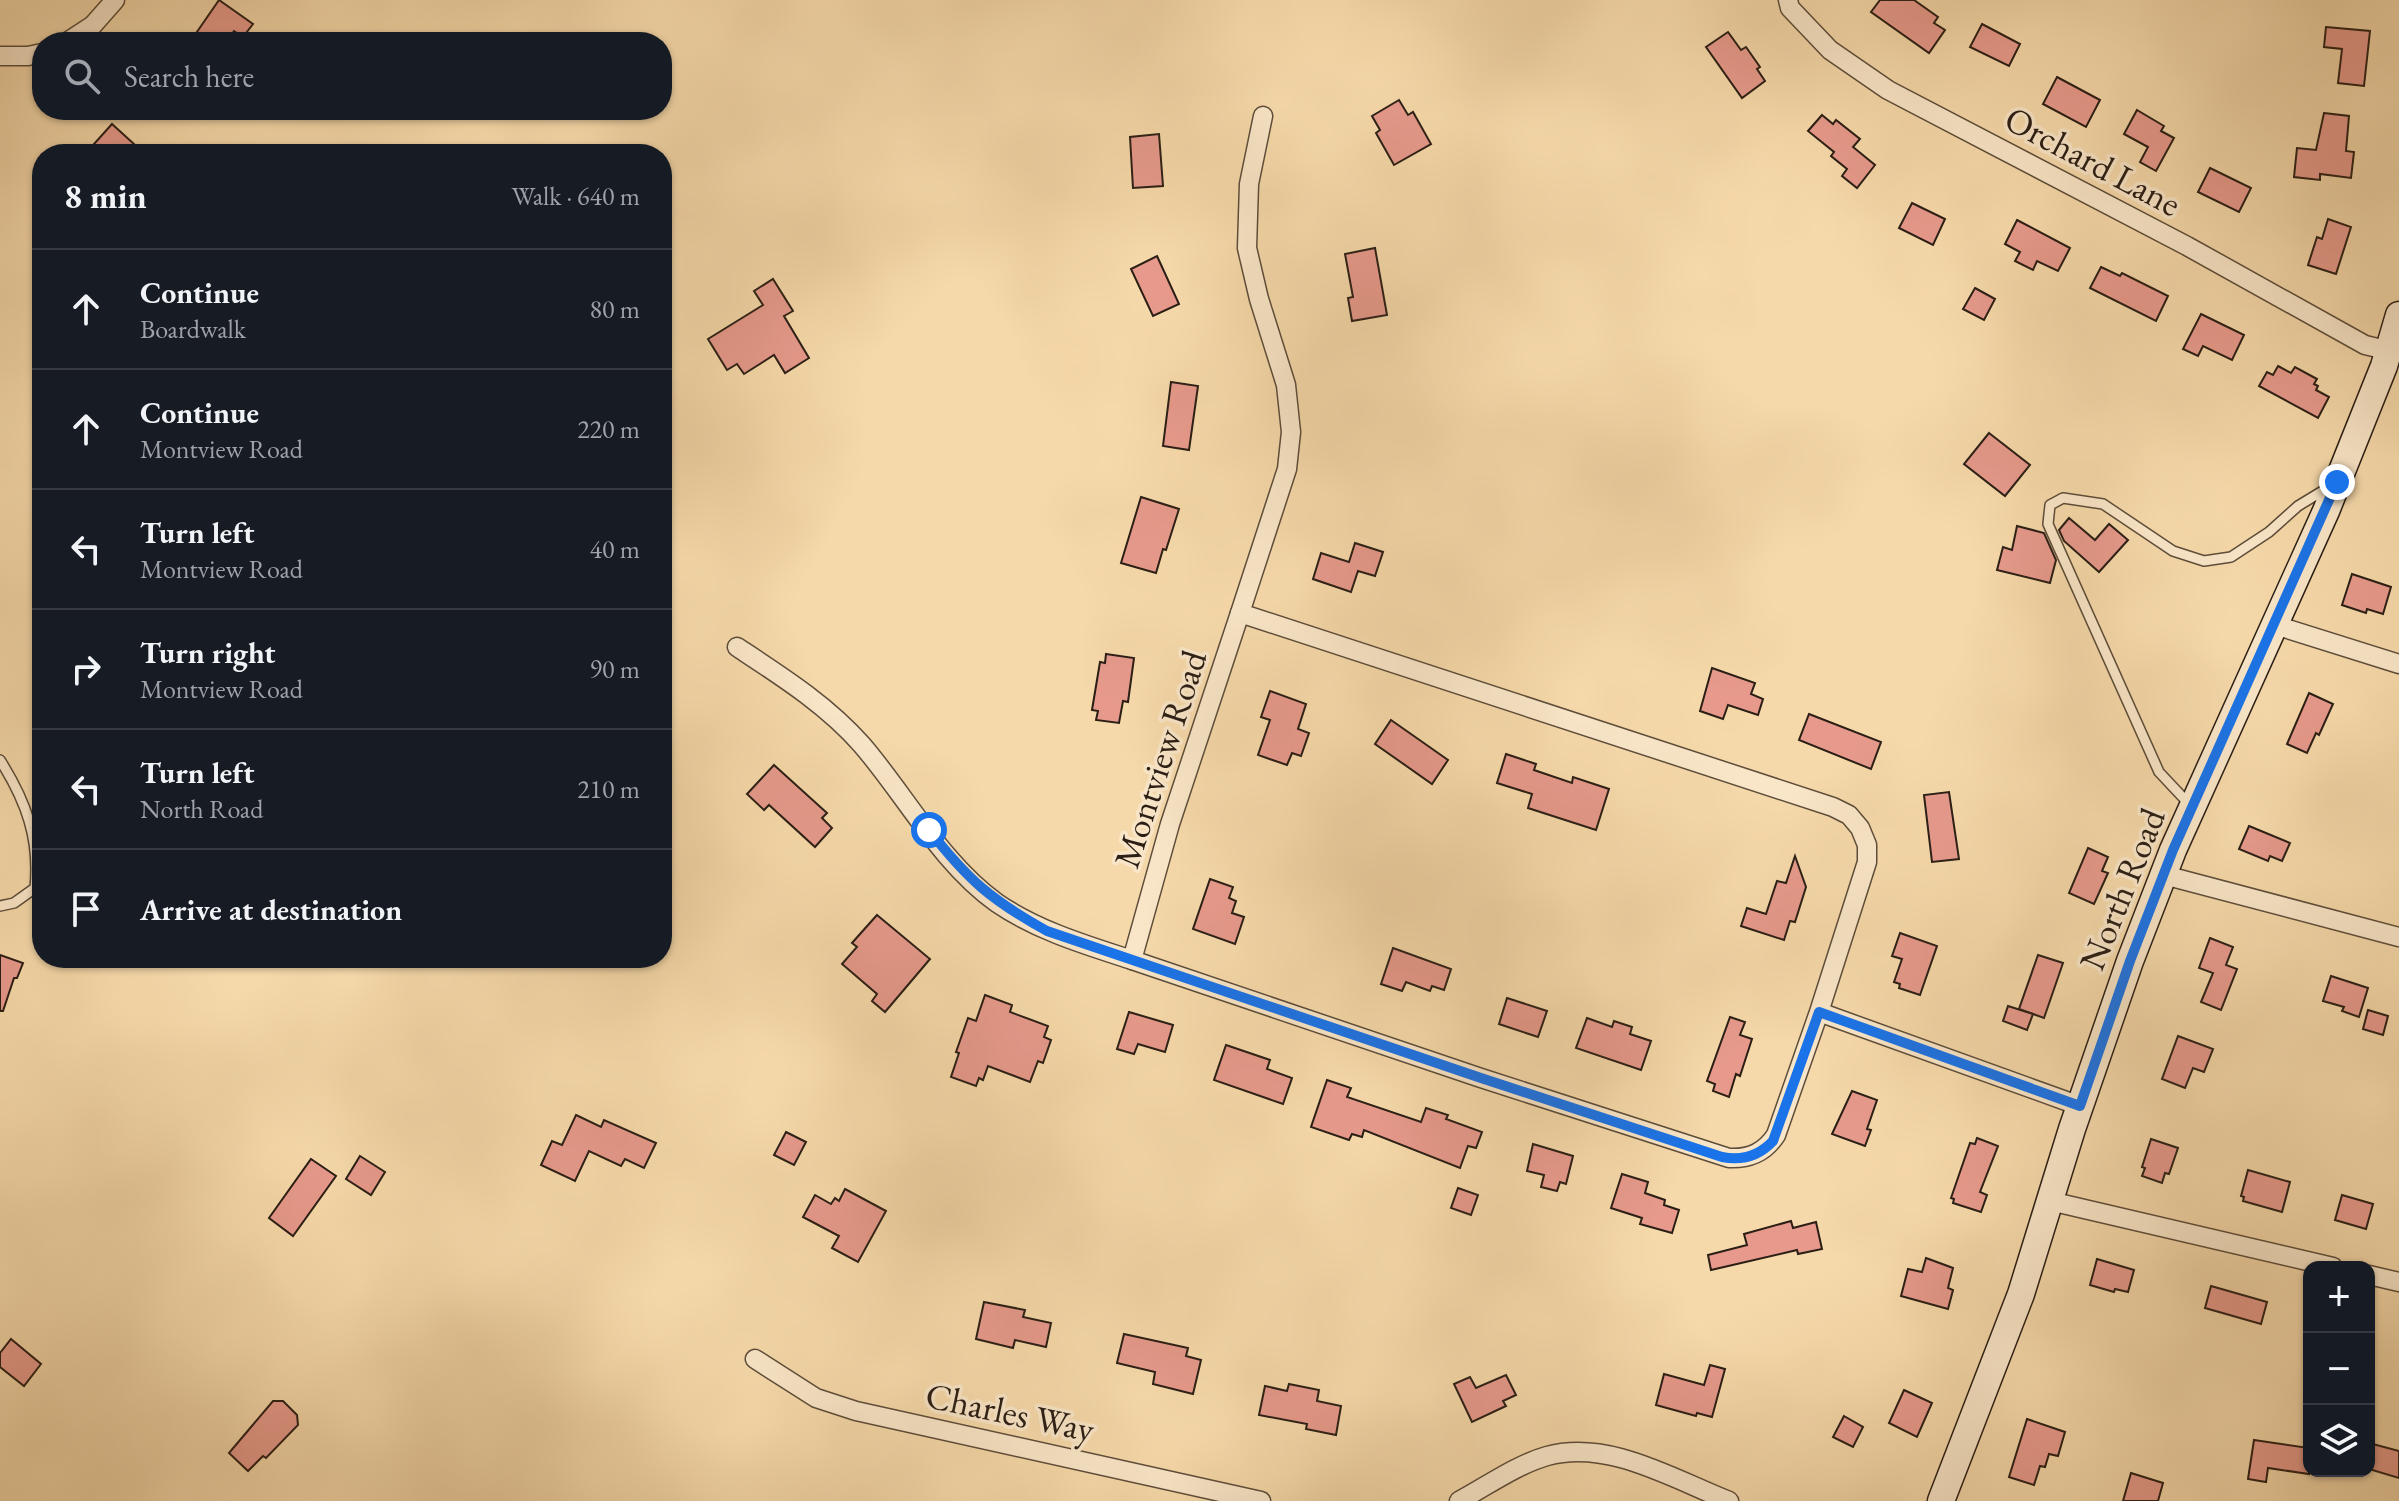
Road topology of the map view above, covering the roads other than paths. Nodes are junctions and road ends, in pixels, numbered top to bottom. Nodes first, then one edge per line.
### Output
1 (115, 0) edge
2 (1788, 0) edge
3 (82, 32) edge
4 (32, 55) edge
5 (0, 56) edge
6 (1263, 116) dead end
7 (2399, 315) edge
8 (2394, 352) edge
9 (2337, 482) junction
10 (1240, 613) junction
11 (2275, 625) junction
12 (737, 647) dead end
13 (2399, 664) edge
14 (0, 760) edge
15 (2193, 807) junction
16 (32, 830) edge
17 (2164, 875) junction
18 (32, 890) edge
19 (0, 906) edge
20 (2399, 937) edge
21 (1132, 960) junction
22 (1819, 1012) junction
23 (2080, 1106) junction
24 (2050, 1201) junction
25 (2307, 1261) edge
26 (2375, 1276) edge
27 (2399, 1282) edge
28 (755, 1359) dead end
29 (1261, 1501) edge
30 (1459, 1501) edge
31 (1729, 1501) edge
32 (1941, 1501) edge

1 - 3 street
2 - 8 street, Orchard Lane
4 - 5 street
6 - 10 street
7 - 8 main road, North Road
8 - 9 main road, North Road
9 - 11 main road, North Road
9 - 15 lane
10 - 21 street, Montview Road
10 - 22 street, Montview Road
11 - 13 street
11 - 15 main road, North Road
12 - 21 street
14 - 16 lane
15 - 17 main road, North Road
17 - 20 street
17 - 23 main road, North Road
18 - 19 lane
21 - 22 street, Montview Road
22 - 23 street
23 - 24 main road, North Road
24 - 25 street
24 - 32 main road, North Road
26 - 27 street
28 - 29 street, Charles Way
30 - 31 street

